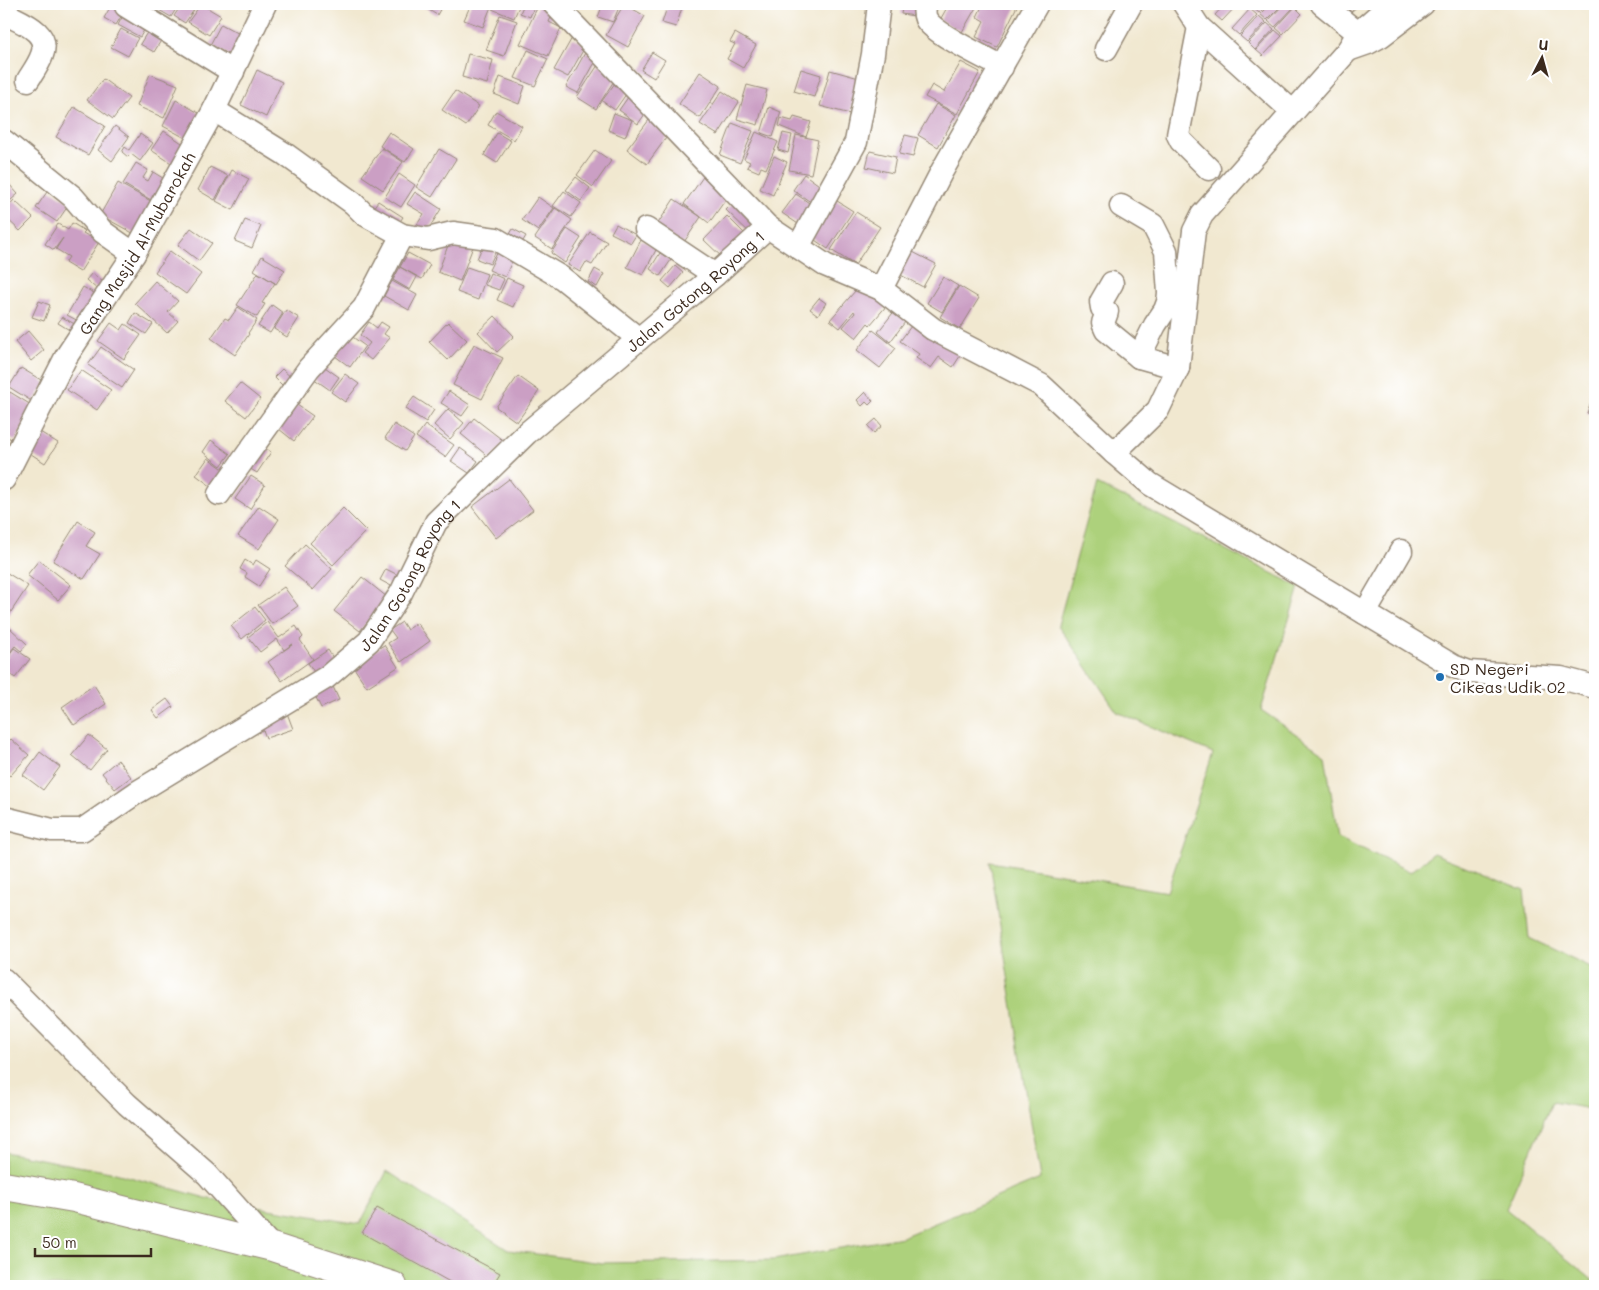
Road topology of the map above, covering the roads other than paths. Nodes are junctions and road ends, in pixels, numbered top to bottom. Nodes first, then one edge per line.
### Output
1 (265, 4) edge
2 (554, 4) edge
3 (879, 4) edge
4 (926, 4) edge
5 (1037, 4) edge
6 (1131, 4) edge
7 (1184, 4) edge
8 (1322, 4) edge
9 (1391, 4) edge
10 (1423, 4) edge
11 (126, 6) dead end
12 (4, 12) edge
13 (1199, 27) junction
14 (1353, 41) junction
15 (1106, 49) dead end
16 (1002, 67) junction
17 (233, 72) junction
18 (28, 80) dead end
19 (214, 110) junction
20 (1293, 112) junction
21 (4, 141) edge
22 (1209, 169) dead end
23 (1120, 206) dead end
24 (768, 227) junction
25 (646, 229) dead end
26 (402, 235) junction
27 (798, 247) junction
28 (134, 254) junction
29 (716, 276) junction
30 (1112, 283) dead end
31 (881, 289) junction
32 (639, 339) junction
33 (1139, 357) junction
34 (1178, 368) junction
35 (1114, 453) junction
36 (4, 479) edge
37 (219, 494) dead end
38 (1401, 550) dead end
39 (1365, 613) junction
40 (1595, 686) edge
41 (4, 818) edge
42 (4, 980) edge
43 (4, 1186) edge
44 (4, 1205) edge
45 (269, 1255) junction
46 (377, 1283) edge
47 (338, 1286) edge

1 - 17 street, Gang Masjid Al-Mubarokah
2 - 24 street
3 - 27 street
4 - 16 street
5 - 16 street
6 - 15 street
7 - 13 street
8 - 14 street
9 - 14 street
10 - 14 street
11 - 17 street
12 - 18 street
13 - 20 street
13 - 22 street
14 - 20 street
16 - 31 street
17 - 19 street, Gang Masjid Al-Mubarokah
19 - 26 street
19 - 28 street, Gang Masjid Al-Mubarokah
20 - 34 street
21 - 28 street
23 - 33 street
24 - 27 street
24 - 29 street, Jalan Gotong Royong 1
25 - 29 street
26 - 32 street
26 - 37 street
27 - 31 street
28 - 36 street, Gang Masjid Al-Mubarokah
29 - 32 street, Jalan Gotong Royong 1
30 - 33 street
31 - 35 street
32 - 41 street, Jalan Gotong Royong 1
33 - 34 street
34 - 35 street
35 - 39 street
38 - 39 street
39 - 40 street
42 - 45 street
43 - 45 main road
44 - 45 main road
45 - 46 main road
45 - 47 main road

